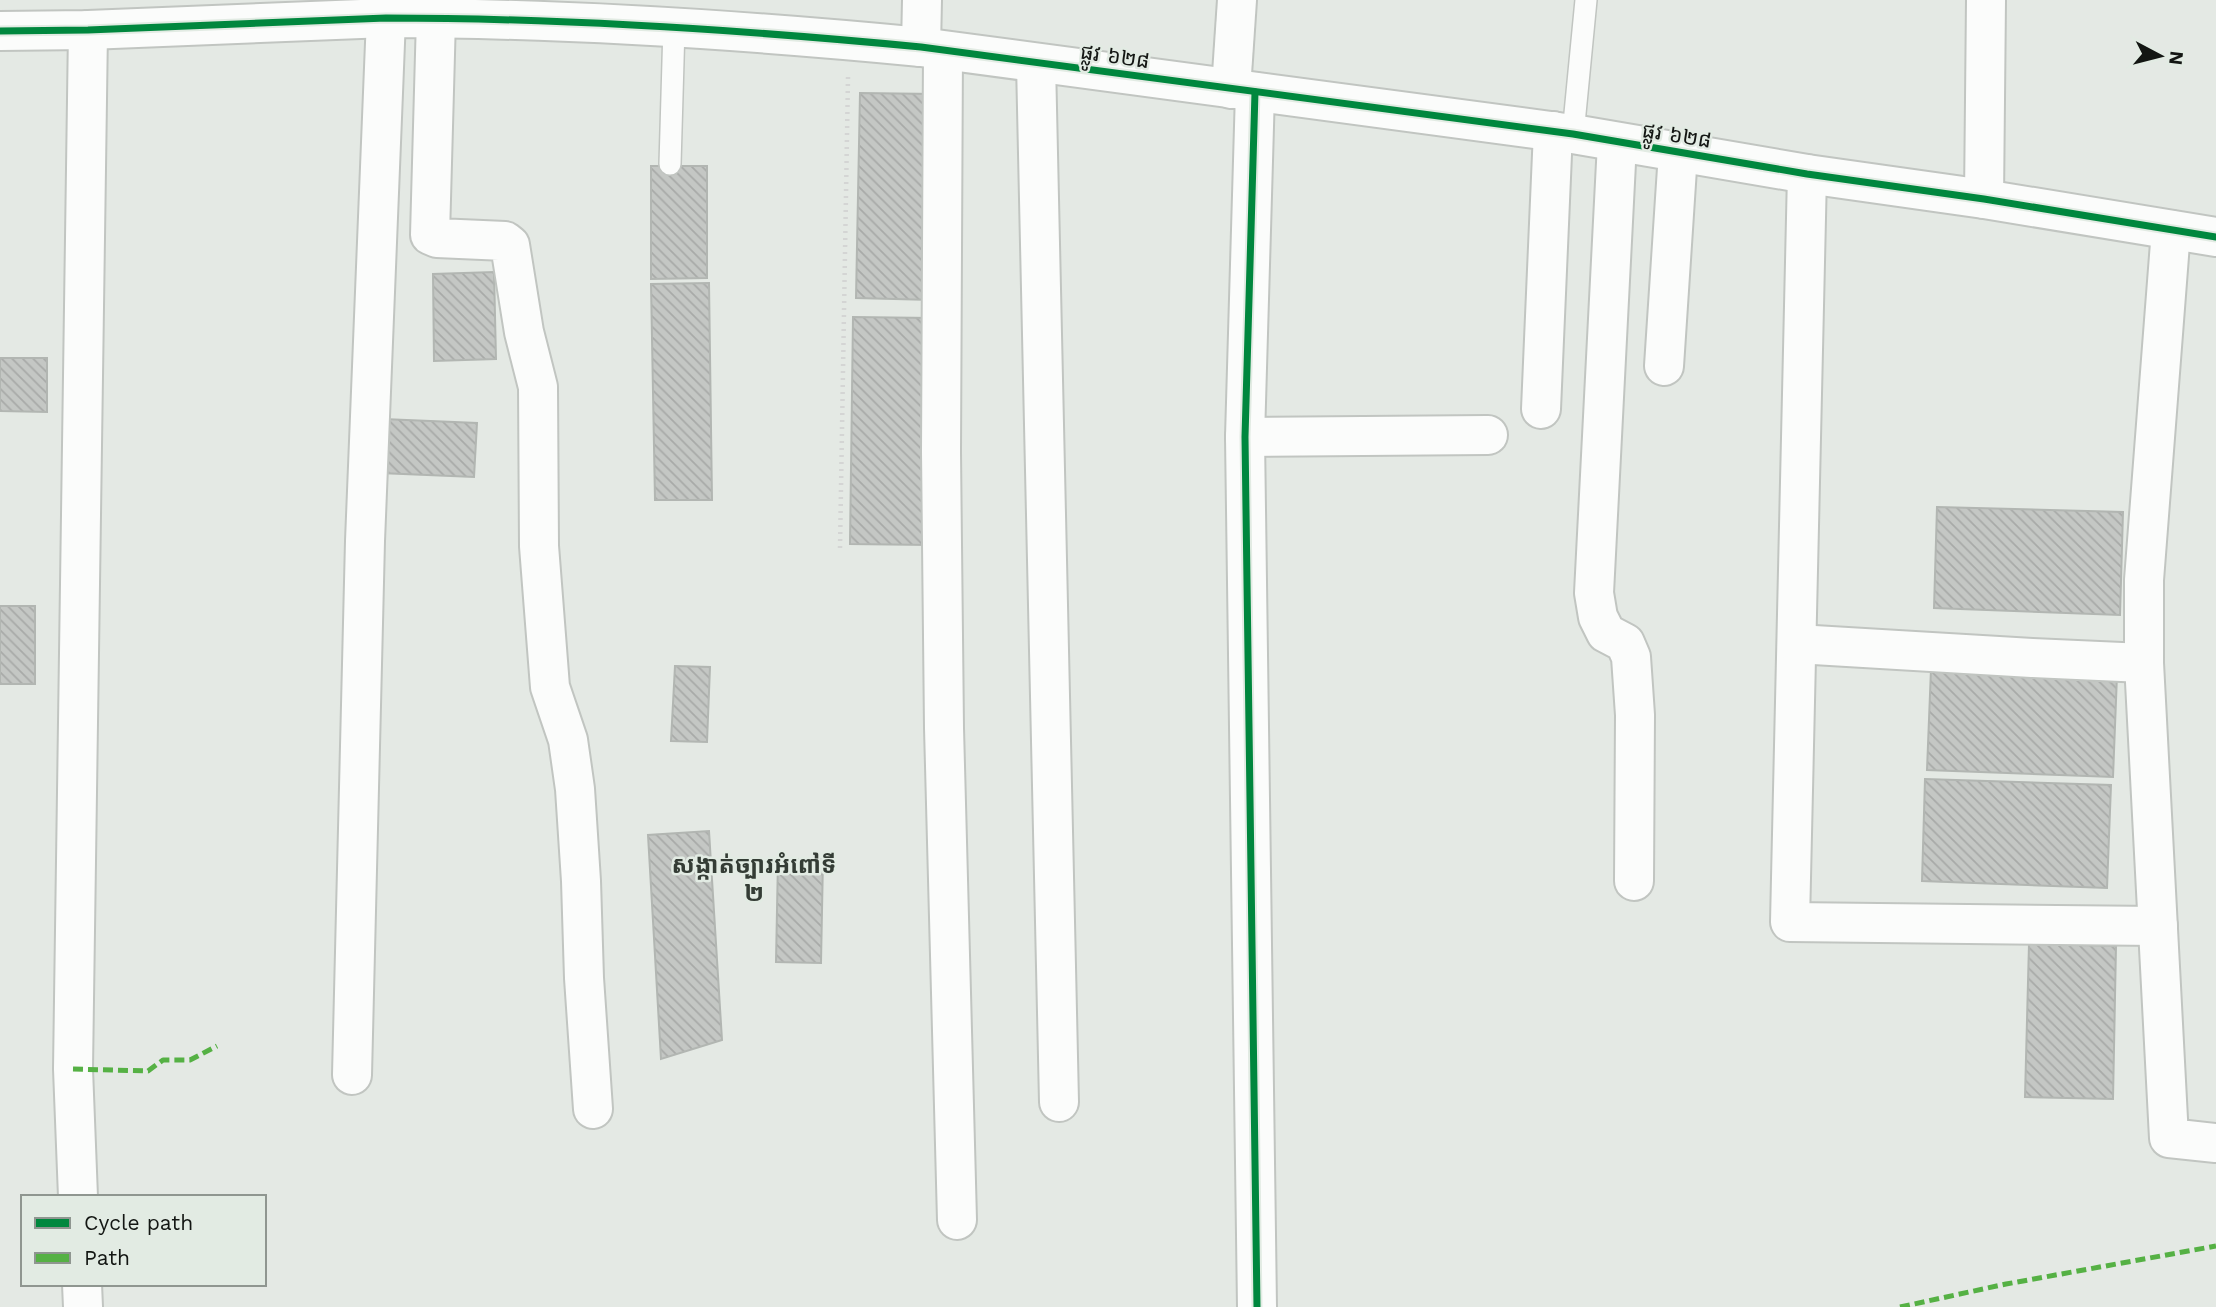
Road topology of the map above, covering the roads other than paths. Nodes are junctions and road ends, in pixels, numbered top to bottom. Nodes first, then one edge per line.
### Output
1 (922, 0) edge
2 (1237, 0) edge
3 (1586, 0) edge
4 (1986, 0) edge
5 (278, 11) edge
6 (386, 18) junction
7 (436, 18) junction
8 (674, 27) junction
9 (88, 30) junction
10 (0, 31) edge
11 (932, 49) junction
12 (1036, 63) junction
13 (1243, 91) junction
14 (1563, 132) junction
15 (1617, 143) junction
16 (1678, 153) junction
17 (670, 164) dead end
18 (1807, 174) junction
19 (1984, 199) junction
20 (2171, 230) junction
21 (2216, 237) edge
22 (1664, 366) dead end
23 (1541, 409) dead end
24 (1488, 435) dead end
25 (1245, 437) junction
26 (1797, 644) junction
27 (2144, 663) junction
28 (1634, 881) dead end
29 (2158, 926) junction
30 (352, 1076) dead end
31 (1059, 1102) dead end
32 (593, 1109) dead end
33 (2216, 1143) edge
34 (78, 1195) edge
35 (957, 1220) dead end
36 (82, 1286) edge
37 (83, 1307) edge
38 (1257, 1307) edge

1 - 11 street
2 - 13 street
3 - 14 lane
4 - 19 street
5 - 6 street, ផ្លូវ ៦២៨
5 - 9 street, ផ្លូវ ៦២៨
6 - 7 street, ផ្លូវ ៦២៨
6 - 30 street
7 - 8 street, ផ្លូវ ៦២៨
7 - 32 street
8 - 11 street, ផ្លូវ ៦២៨
8 - 17 lane
9 - 10 street, ផ្លូវ ៦២៨
9 - 34 street
11 - 12 street, ផ្លូវ ៦២៨
11 - 35 street
12 - 13 street, ផ្លូវ ៦២៨
12 - 31 street
13 - 14 street, ផ្លូវ ៦២៨
13 - 25 street
14 - 15 street, ផ្លូវ ៦២៨
14 - 23 street
15 - 16 street, ផ្លូវ ៦២៨
15 - 28 street
16 - 18 street, ផ្លូវ ៦២៨
16 - 22 street
18 - 19 street, ផ្លូវ ៦២៨
18 - 26 street
19 - 20 street, ផ្លូវ ៦២៨
20 - 21 street, ផ្លូវ ៦២៨
20 - 27 street
24 - 25 street
25 - 38 street
26 - 27 street
26 - 29 street
27 - 29 street
29 - 33 street
36 - 37 street

